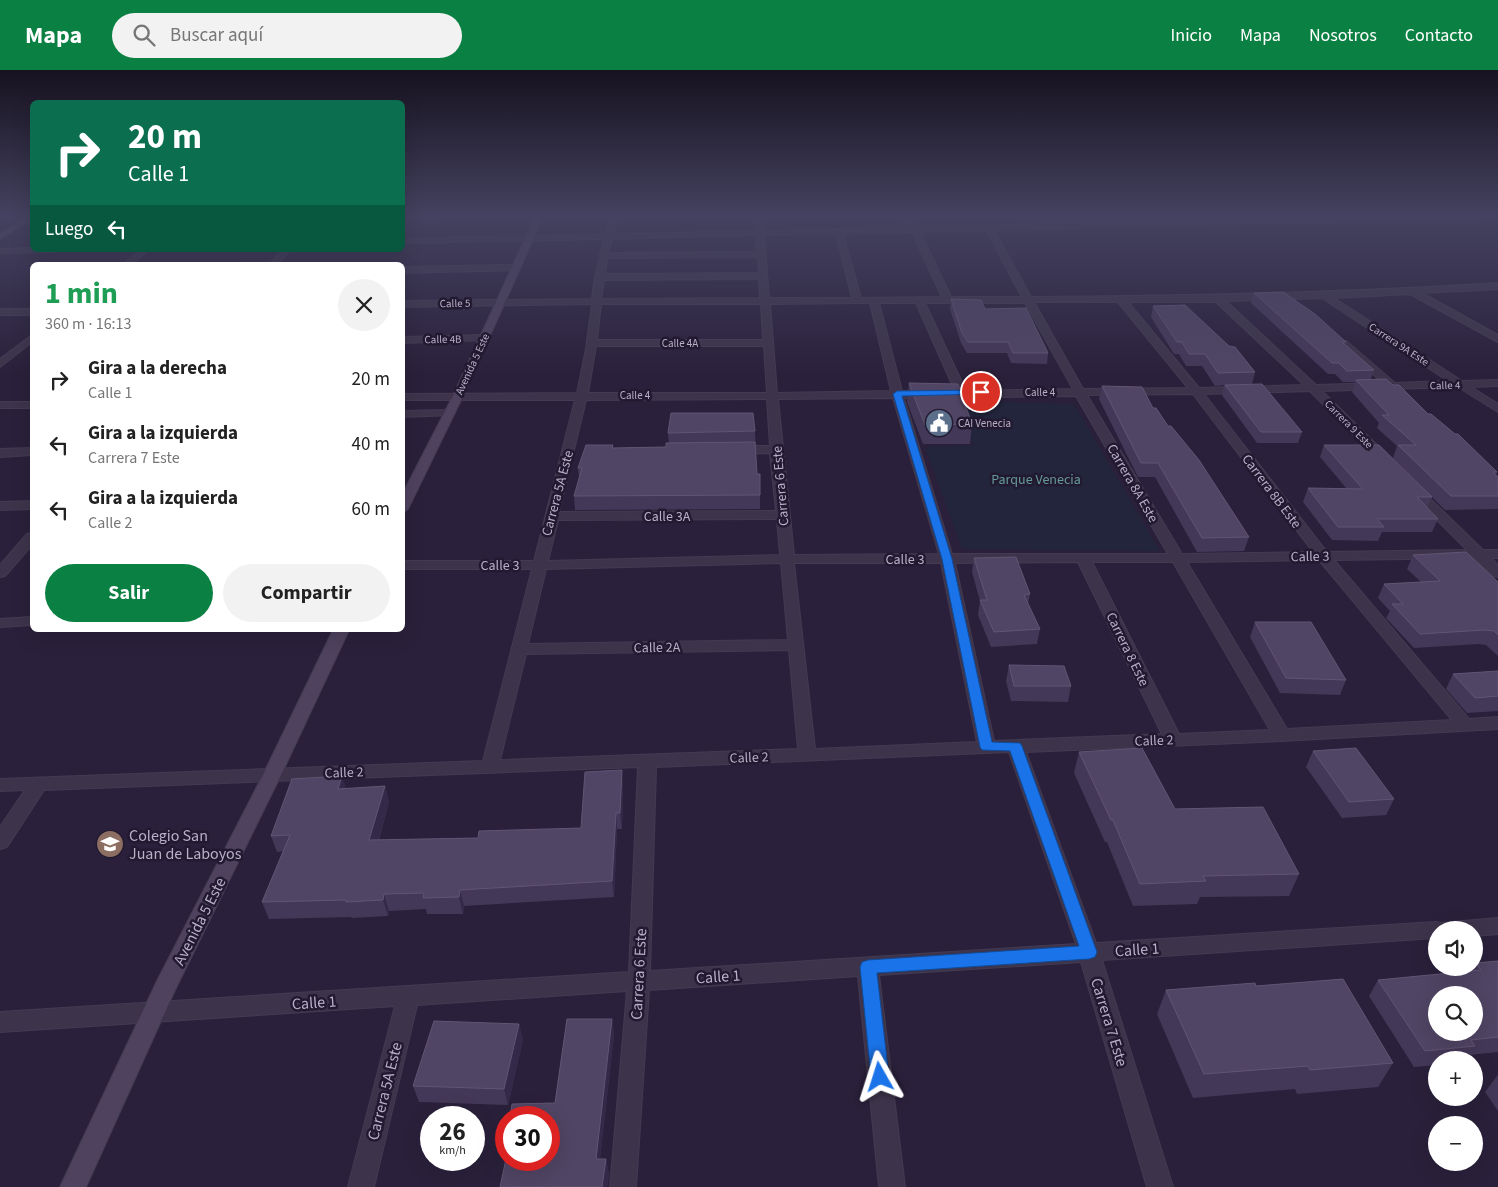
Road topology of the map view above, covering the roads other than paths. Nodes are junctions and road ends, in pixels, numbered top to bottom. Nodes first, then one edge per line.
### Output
1 (451, 269) edge
2 (514, 269) edge
3 (601, 269) edge
4 (763, 269) edge
5 (849, 269) edge
6 (933, 269) edge
7 (1012, 269) edge
8 (405, 270) edge
9 (764, 276) junction
10 (599, 277) junction
11 (1498, 286) edge
12 (1413, 292) junction
13 (1325, 296) junction
14 (1290, 297) junction
15 (1218, 299) junction
16 (920, 300) junction
17 (948, 300) junction
18 (1121, 300) junction
19 (766, 301) junction
20 (857, 301) junction
21 (874, 301) junction
22 (1030, 301) junction
23 (499, 302) junction
24 (595, 302) junction
25 (405, 304) edge
26 (1305, 310) edge
27 (0, 312) edge
28 (30, 312) edge
29 (1334, 335) edge
30 (484, 338) junction
31 (1498, 339) edge
32 (30, 340) edge
33 (405, 340) edge
34 (592, 343) junction
35 (768, 343) junction
36 (0, 364) edge
37 (1498, 383) edge
38 (1462, 384) junction
39 (1393, 386) junction
40 (1313, 388) junction
41 (1196, 391) junction
42 (961, 392) junction
43 (1079, 392) junction
44 (897, 394) junction
45 (582, 395) junction
46 (458, 396) junction
47 (773, 396) junction
48 (405, 397) edge
49 (0, 405) edge
50 (30, 405) edge
51 (1498, 409) edge
52 (449, 412) junction
53 (405, 414) edge
54 (776, 449) junction
55 (726, 450) edge
56 (30, 452) edge
57 (0, 453) edge
58 (1389, 464) edge
59 (1403, 478) edge
60 (407, 492) edge
61 (0, 506) edge
62 (30, 506) edge
63 (783, 515) junction
64 (551, 516) junction
65 (30, 538) edge
66 (1478, 554) junction
67 (1498, 554) edge
68 (1322, 555) junction
69 (1083, 558) junction
70 (1177, 558) junction
71 (786, 559) junction
72 (947, 559) junction
73 (405, 565) edge
74 (539, 565) junction
75 (0, 573) edge
76 (1498, 573) edge
77 (30, 622) edge
78 (0, 623) edge
79 (340, 632) edge
80 (794, 645) junction
81 (520, 649) junction
82 (1498, 723) edge
83 (1465, 726) junction
84 (1282, 735) junction
85 (1173, 740) junction
86 (1015, 746) junction
87 (987, 747) junction
88 (807, 755) junction
89 (647, 761) junction
90 (490, 766) junction
91 (272, 775) junction
92 (40, 782) junction
93 (0, 785) edge
94 (0, 842) edge
95 (1498, 926) edge
96 (1483, 927) edge
97 (1428, 931) edge
98 (1089, 952) junction
99 (868, 967) junction
100 (639, 981) junction
101 (408, 996) junction
102 (155, 1011) junction
103 (0, 1022) edge
104 (73, 1187) edge
105 (361, 1187) edge
106 (623, 1187) edge
107 (892, 1187) edge
108 (1160, 1187) edge

1 - 8 street
2 - 23 main road, Avenida 5 Este
3 - 10 street, Carrera 5A Este
4 - 9 street, Carrera 6 Este
5 - 20 street
6 - 17 street
7 - 22 street, Carrera 8A Este
9 - 10 street
9 - 19 street, Carrera 6 Este
10 - 24 street, Carrera 5A Este
11 - 12 street, Calle 5
12 - 13 street, Calle 5
12 - 31 street
13 - 14 street, Calle 5
13 - 38 street, Carrera 9A Este
14 - 15 street, Calle 5
14 - 26 street
15 - 18 street, Calle 5
15 - 40 street, Carrera 9 Este
16 - 17 street, Calle 5
16 - 21 street, Calle 5
16 - 42 street
17 - 22 street, Calle 5
18 - 22 street, Calle 5
18 - 41 street, Carrera 8B Este
19 - 20 street, Calle 5
19 - 24 street, Calle 5
19 - 35 street, Carrera 6 Este
20 - 21 street, Calle 5
21 - 44 street
22 - 43 street, Carrera 8A Este
23 - 24 street, Calle 5
23 - 25 street, Calle 5
23 - 30 main road, Avenida 5 Este
24 - 34 street, Carrera 5A Este
27 - 28 street
29 - 39 street
30 - 33 street, Calle 4B
30 - 46 main road, Avenida 5 Este
32 - 36 street
34 - 35 street, Calle 4A
34 - 45 street, Carrera 5A Este
35 - 47 street, Carrera 6 Este
37 - 38 street, Calle 4
38 - 39 street, Calle 4
38 - 51 street, Carrera 9A Este
39 - 40 street, Calle 4
40 - 41 street, Calle 4
40 - 58 street, Carrera 9 Este
41 - 43 street, Calle 4
41 - 68 street, Carrera 8B Este
42 - 43 street, Calle 4
42 - 44 street, Calle 4
43 - 70 street, Carrera 8A Este
44 - 47 street, Calle 4
44 - 72 street
45 - 46 street, Calle 4
45 - 47 street, Calle 4
45 - 64 street, Carrera 5A Este
46 - 48 street, Calle 4
46 - 52 main road, Avenida 5 Este
47 - 54 street, Carrera 6 Este
49 - 50 street
52 - 53 street
52 - 60 main road, Avenida 5 Este
54 - 55 street
54 - 63 street, Carrera 6 Este
56 - 57 street
59 - 66 street
61 - 62 street
63 - 64 street, Calle 3A
63 - 71 street, Carrera 6 Este
64 - 74 street, Carrera 5A Este
65 - 75 street
66 - 67 street, Calle 3
66 - 68 street, Calle 3
66 - 76 street
68 - 70 street, Calle 3
68 - 83 street, Carrera 8B Este
69 - 70 street, Calle 3
69 - 72 street, Calle 3
69 - 85 street, Carrera 8 Este
70 - 84 street, Carrera 8A Este
71 - 72 street, Calle 3
71 - 74 street, Calle 3
71 - 80 street, Carrera 6 Este
72 - 87 street
73 - 74 street, Calle 3
74 - 81 street, Carrera 5A Este
77 - 78 street
79 - 91 main road, Avenida 5 Este
80 - 81 street, Calle 2A
80 - 88 street, Carrera 6 Este
81 - 90 street, Carrera 5A Este
82 - 83 street, Calle 2
83 - 84 street, Calle 2
84 - 85 street, Calle 2
85 - 86 street, Calle 2
86 - 87 street, Calle 2
86 - 98 street, Carrera 7 Este
87 - 88 street, Calle 2
88 - 89 street, Calle 2
89 - 90 street, Calle 2
89 - 100 street, Carrera 6 Este
90 - 91 street, Calle 2
91 - 92 street, Calle 2
91 - 102 main road, Avenida 5 Este
92 - 93 street, Calle 2
92 - 94 street
95 - 96 street
97 - 98 street, Calle 1
98 - 99 street, Calle 1
98 - 108 street, Carrera 7 Este
99 - 100 street, Calle 1
99 - 107 street
100 - 101 street, Calle 1
100 - 106 street, Carrera 6 Este
101 - 102 street, Calle 1
101 - 105 street, Carrera 5A Este
102 - 103 street, Calle 1
102 - 104 main road, Avenida 5 Este

